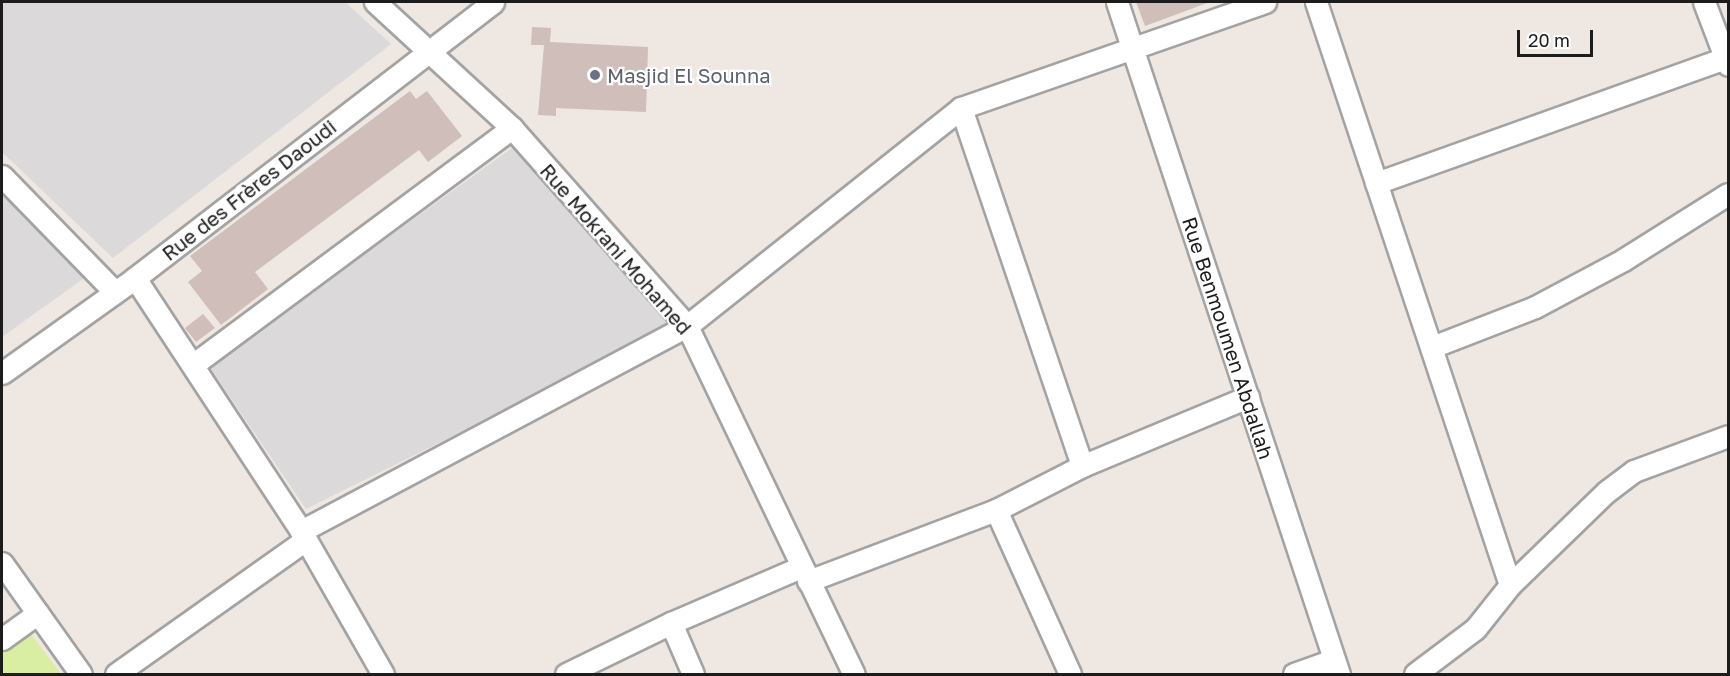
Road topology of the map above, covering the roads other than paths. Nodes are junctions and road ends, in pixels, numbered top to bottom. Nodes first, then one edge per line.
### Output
1 (375, 2) edge
2 (493, 2) edge
3 (1117, 2) edge
4 (1265, 2) edge
5 (1316, 2) edge
6 (1704, 2) edge
7 (1133, 48) junction
8 (429, 52) junction
9 (1727, 61) edge
10 (961, 108) junction
11 (512, 128) junction
12 (2, 177) edge
13 (1376, 183) junction
14 (1728, 194) edge
15 (135, 278) junction
16 (115, 292) junction
17 (687, 326) junction
18 (1432, 347) junction
19 (194, 364) junction
20 (2, 373) edge
21 (1248, 397) junction
22 (1728, 436) edge
23 (1082, 466) junction
24 (996, 510) junction
25 (302, 536) junction
26 (2, 563) edge
27 (805, 574) junction
28 (1510, 585) junction
29 (38, 613) junction
30 (671, 623) junction
31 (2, 639) edge
32 (1336, 667) edge
33 (81, 675) edge
34 (116, 675) edge
35 (383, 675) edge
36 (566, 675) edge
37 (693, 675) edge
38 (854, 675) edge
39 (1070, 675) edge
40 (1294, 675) edge
41 (1415, 675) edge

1 - 8 street, Rue Mokrani Mohamed
2 - 8 street, Rue des Frères Daoudi
3 - 7 street, Rue Benmoumen Abdallah
4 - 7 street
5 - 13 street
6 - 9 street
7 - 10 street
7 - 21 street, Rue Benmoumen Abdallah
8 - 11 street, Rue Mokrani Mohamed
8 - 15 street, Rue des Frères Daoudi
9 - 13 street
10 - 17 street
10 - 23 street
11 - 17 street, Rue Mokrani Mohamed
11 - 19 street
12 - 16 street
13 - 18 street
14 - 18 street
15 - 16 street, Rue des Frères Daoudi
15 - 19 street
16 - 20 street, Rue des Frères Daoudi
17 - 25 street
17 - 27 street, Rue Mokrani Mohamed
18 - 28 street
19 - 25 street
21 - 23 street
21 - 32 street, Rue Benmoumen Abdallah
22 - 28 street
23 - 24 street
24 - 27 street
24 - 39 street
25 - 34 street
25 - 35 street
26 - 29 street
27 - 30 street
27 - 38 street, Rue Mokrani Mohamed
28 - 41 street
29 - 31 street
29 - 33 street
30 - 36 street
30 - 37 street
32 - 40 street

